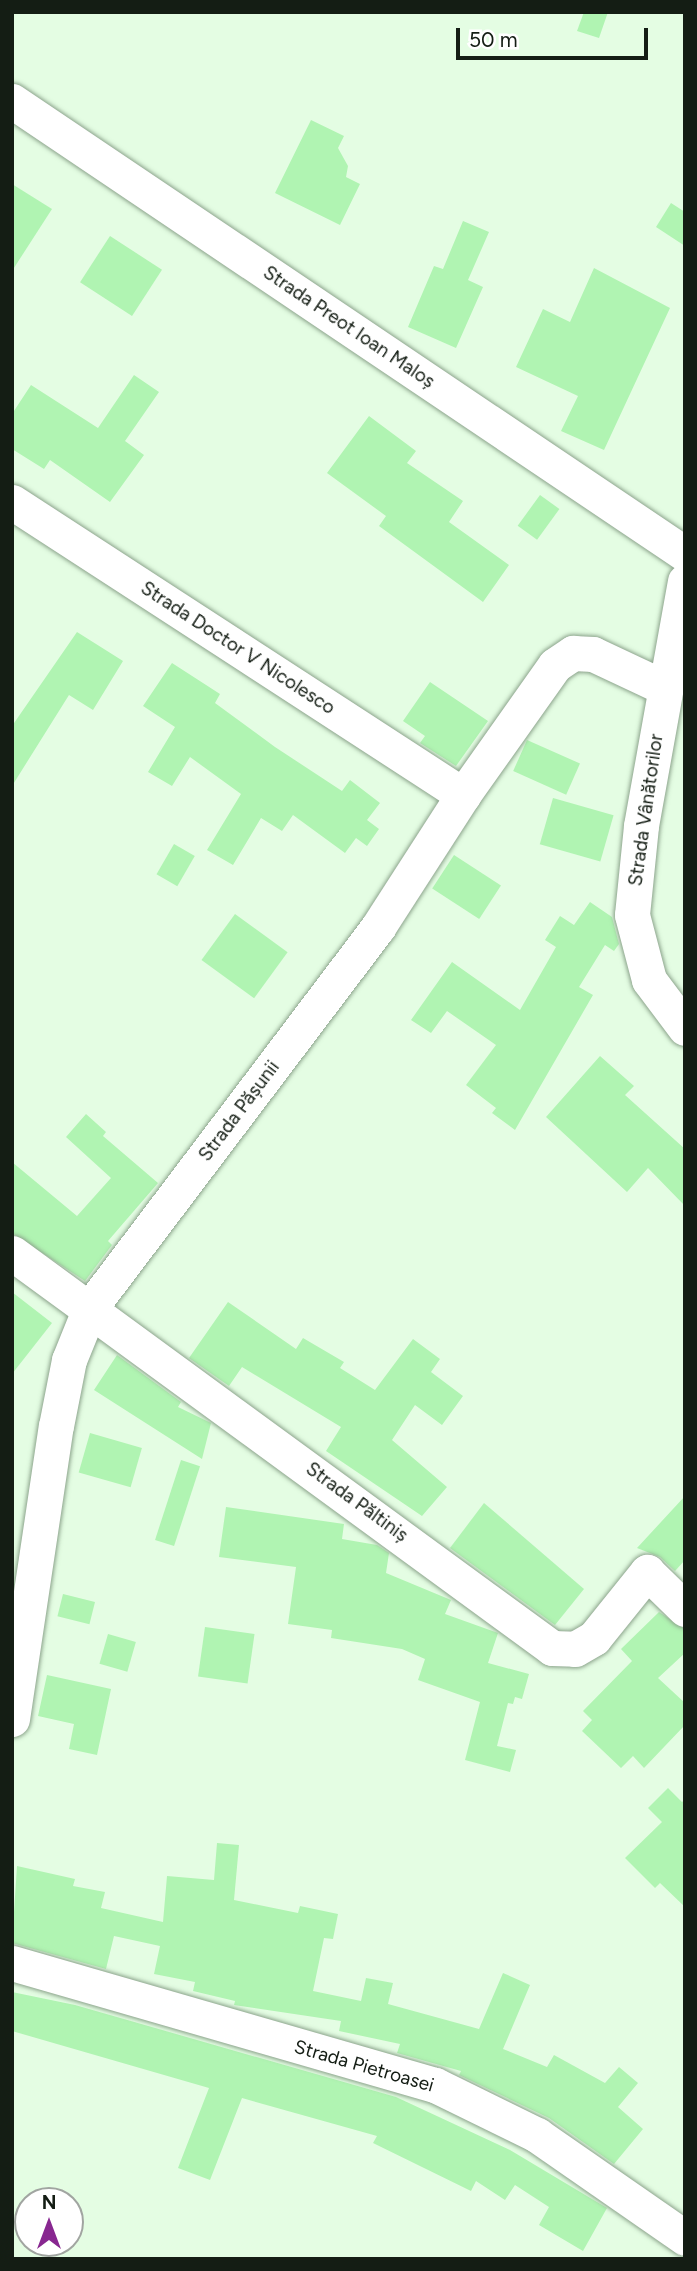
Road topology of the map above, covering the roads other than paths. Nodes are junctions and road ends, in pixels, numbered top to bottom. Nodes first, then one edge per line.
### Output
1 (12, 101) edge
2 (12, 502) edge
3 (685, 554) edge
4 (685, 581) edge
5 (663, 687) junction
6 (463, 794) junction
7 (685, 1028) edge
8 (12, 1253) edge
9 (90, 1308) junction
10 (685, 1609) edge
11 (12, 1719) edge
12 (12, 1963) edge
13 (685, 2238) edge

1 - 3 street, Strada Preot Ioan Maloș
2 - 6 street, Strada Doctor V Nicolesco
4 - 5 street, Strada Vânătorilor
5 - 6 street, Strada Pășunii
5 - 7 street, Strada Vânătorilor
6 - 9 street, Strada Pășunii
8 - 9 street, Strada Păltiniș
9 - 10 street, Strada Păltiniș
9 - 11 street, Strada Pășunii
12 - 13 street, Strada Pietroasei

